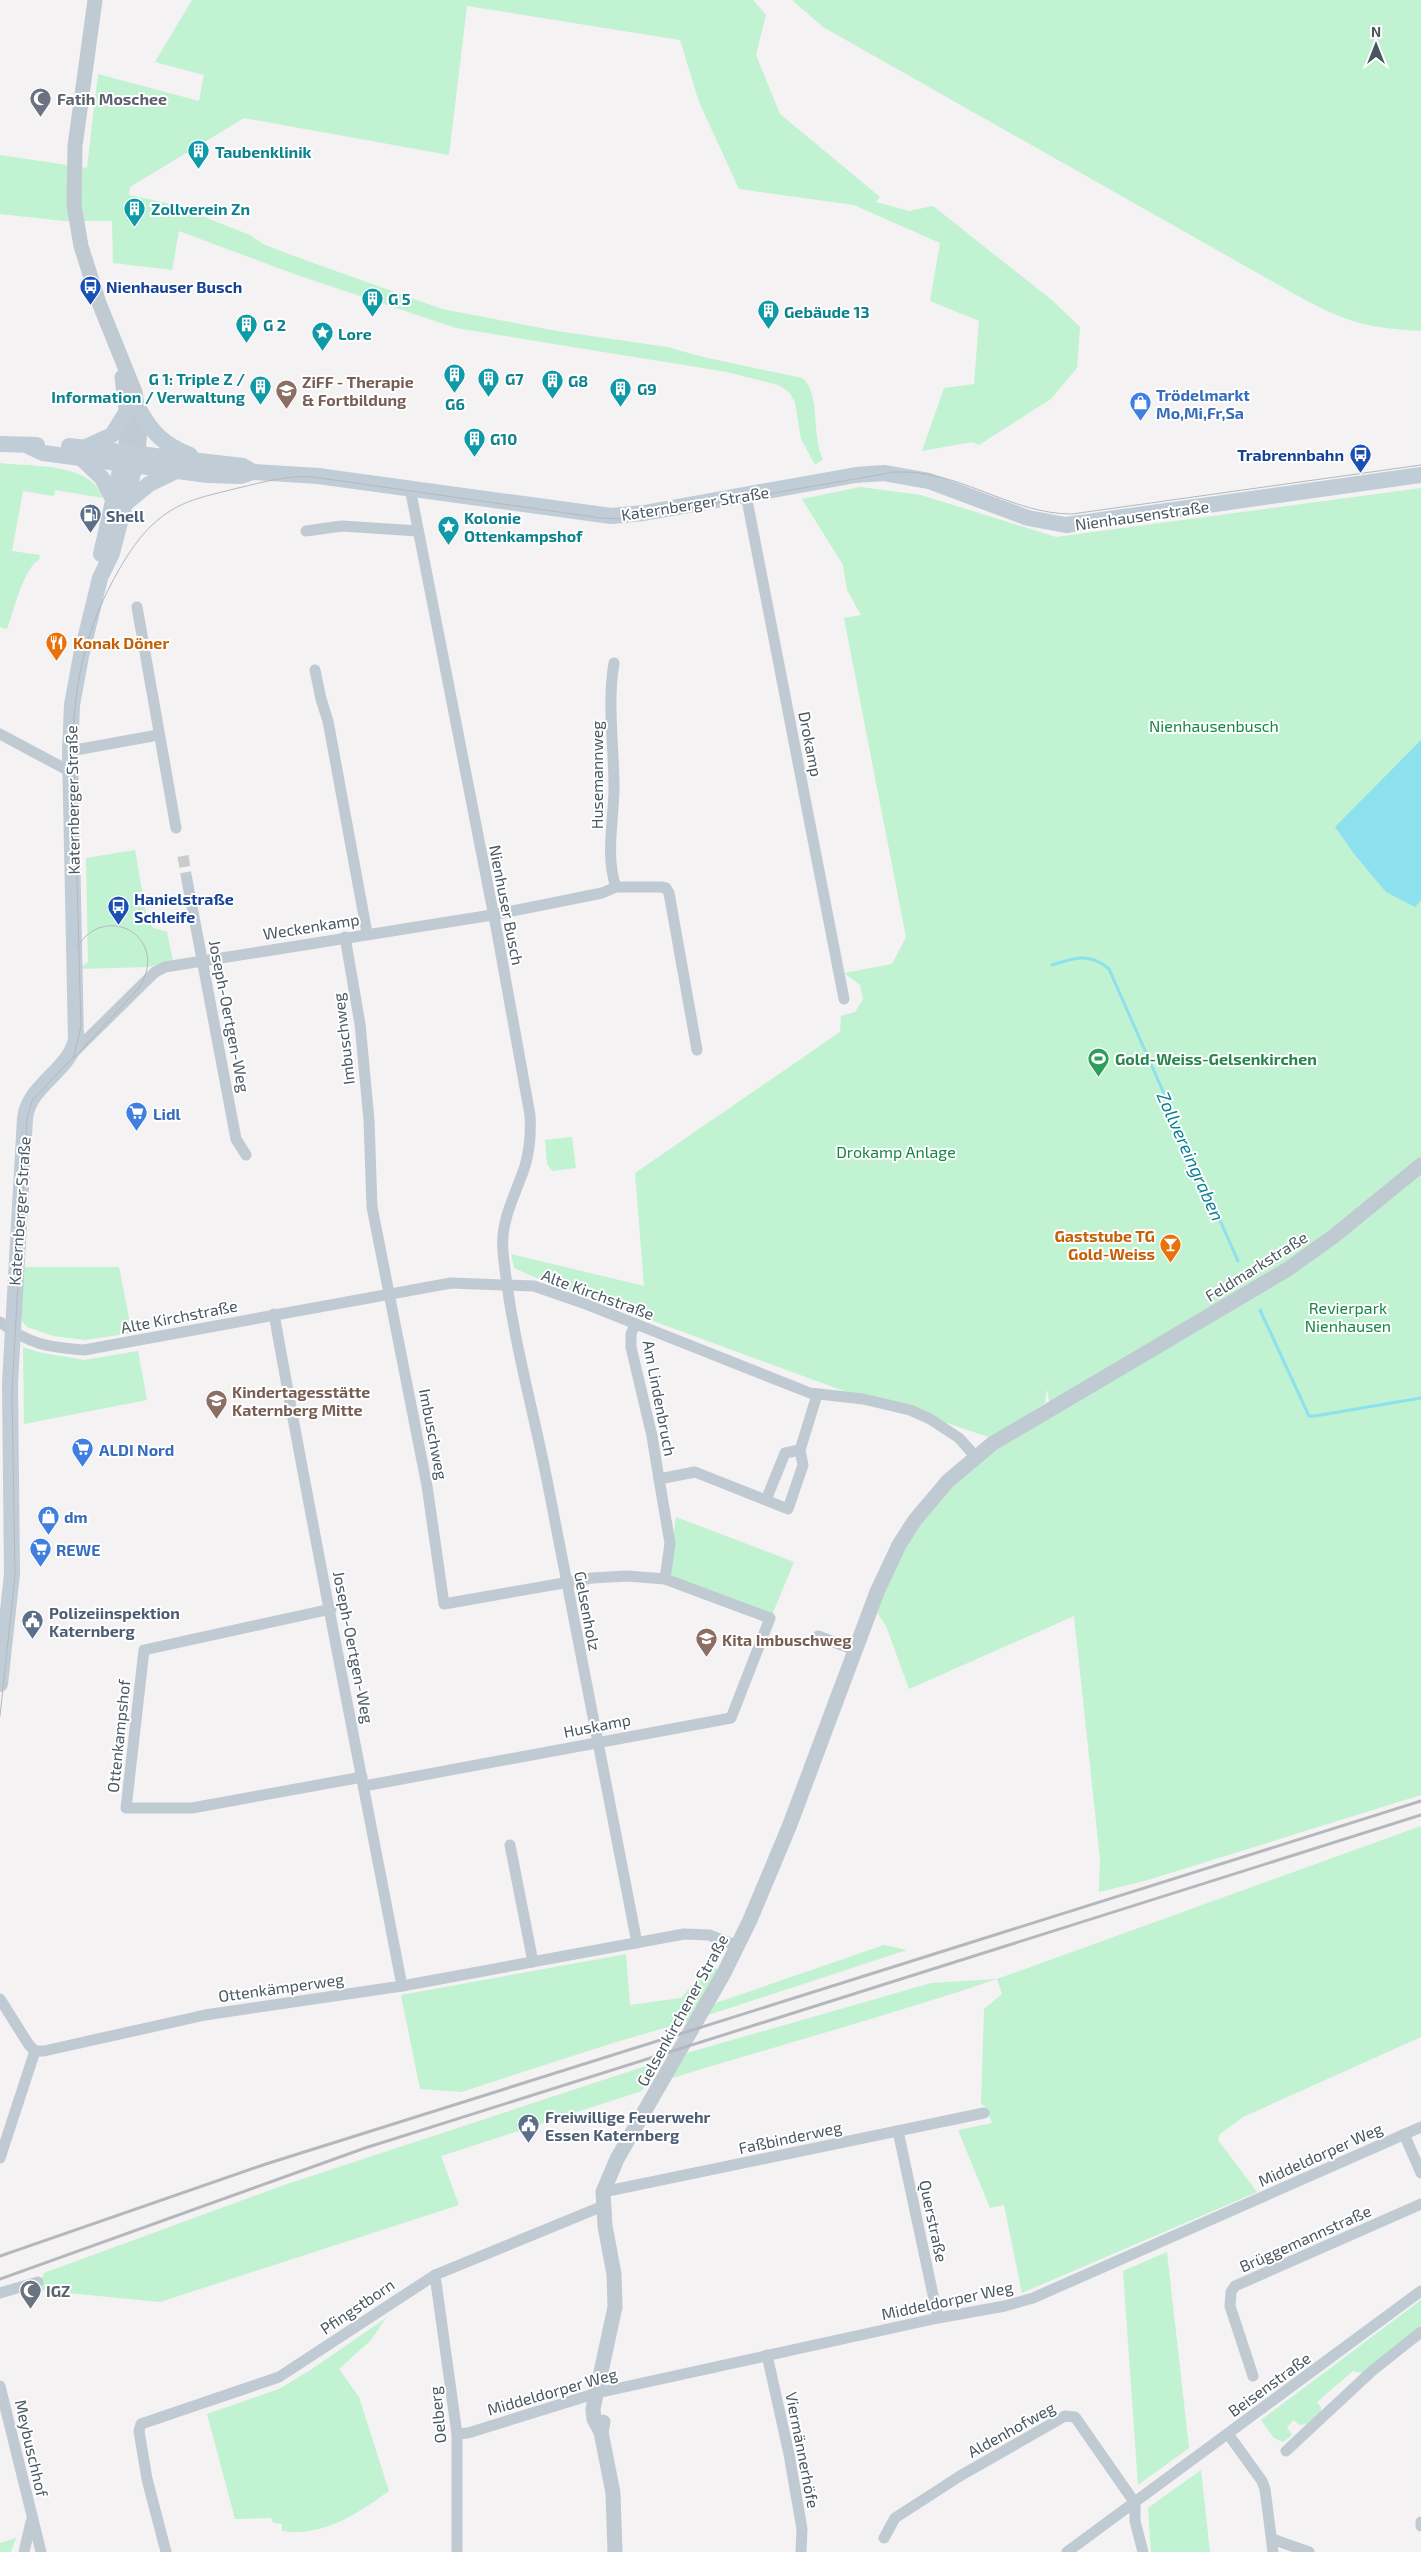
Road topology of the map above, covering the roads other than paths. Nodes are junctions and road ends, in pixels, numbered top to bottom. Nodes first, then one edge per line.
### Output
1 (95, 0) edge
2 (133, 410) junction
3 (0, 444) edge
4 (83, 453) junction
5 (130, 459) junction
6 (208, 462) junction
7 (176, 472) junction
8 (253, 472) junction
9 (869, 473) joint
10 (1421, 475) edge
11 (410, 488) junction
12 (746, 495) junction
13 (119, 501) junction
14 (306, 531) dead end
15 (418, 531) junction
16 (137, 607) dead end
17 (614, 663) dead end
18 (315, 670) dead end
19 (0, 734) edge
20 (158, 735) junction
21 (70, 751) junction
22 (70, 772) junction
23 (176, 828) dead end
24 (187, 880) tunnel mouth
25 (616, 887) junction
26 (492, 915) junction
27 (367, 934) junction
28 (346, 938) junction
29 (202, 960) junction
30 (142, 985) joint
31 (844, 999) dead end
32 (697, 1050) dead end
33 (72, 1054) junction
34 (246, 1155) dead end
35 (1421, 1165) edge
36 (508, 1285) junction
37 (390, 1293) junction
38 (274, 1314) junction
39 (635, 1324) junction
40 (6, 1326) edge
41 (1098, 1381) joint
42 (817, 1395) junction
43 (800, 1450) junction
44 (976, 1456) junction
45 (659, 1479) junction
46 (766, 1500) junction
47 (665, 1579) junction
48 (566, 1582) junction
49 (331, 1609) junction
50 (770, 1618) joint
51 (818, 1636) dead end
52 (855, 1650) junction
53 (0, 1684) edge
54 (597, 1741) junction
55 (363, 1782) junction
56 (510, 1845) dead end
57 (637, 1943) junction
58 (738, 1946) junction
59 (533, 1962) junction
60 (402, 1986) junction
61 (0, 1999) edge
62 (35, 2051) junction
63 (984, 2113) dead end
64 (1421, 2127) edge
65 (898, 2131) junction
66 (1404, 2134) junction
67 (0, 2158) edge
68 (1421, 2173) edge
69 (603, 2199) junction
70 (1421, 2204) edge
71 (434, 2275) junction
72 (38, 2282) dead end
73 (1421, 2291) edge
74 (0, 2293) edge
75 (938, 2318) junction
76 (1421, 2332) edge
77 (767, 2355) junction
78 (1253, 2376) dead end
79 (0, 2386) edge
80 (597, 2393) junction
81 (457, 2434) junction
82 (1228, 2434) junction
83 (1286, 2451) dead end
84 (1135, 2503) junction
85 (31, 2518) junction
86 (884, 2538) dead end
87 (1272, 2540) junction
88 (24, 2552) edge
89 (41, 2552) edge
90 (166, 2552) edge
91 (457, 2552) edge
92 (615, 2552) edge
93 (801, 2552) edge
94 (1067, 2552) edge
95 (1143, 2552) edge
96 (1273, 2552) edge
97 (1309, 2552) edge

1 - 2 street
2 - 4 main road
2 - 5 street
2 - 6 main road
3 - 4 main road
4 - 5 main road
4 - 13 main road
5 - 6 main road, Katernberger Straße
5 - 7 main road, Katernberger Straße
5 - 13 main road, Katernberger Straße
6 - 8 main road, Katernberger Straße
7 - 8 main road, Katernberger Straße
7 - 13 main road
8 - 11 main road, Katernberger Straße
9 - 10 main road, Nienhausenstraße
9 - 12 main road, Katernberger Straße
11 - 12 main road, Katernberger Straße
11 - 15 street, Nienhuser Busch
12 - 31 street, Drokamp
13 - 21 main road, Katernberger Straße
14 - 15 street
15 - 26 street, Nienhuser Busch
16 - 20 street
17 - 25 street, Husemannweg
18 - 27 street
19 - 22 street
20 - 21 street
20 - 23 street
21 - 22 main road, Katernberger Straße
22 - 33 main road, Katernberger Straße
24 - 29 street, Joseph-Oertgen-Weg
25 - 26 street
25 - 32 street
26 - 27 street, Weckenkamp
26 - 36 street, Nienhuser Busch
27 - 28 street, Weckenkamp
28 - 29 street, Weckenkamp
28 - 37 street, Imbuschweg
29 - 30 street, Weckenkamp
29 - 34 street, Joseph-Oertgen-Weg
30 - 33 street, Katernberger Straße
33 - 40 main road, Katernberger Straße
35 - 41 street, Feldmarkstraße
36 - 37 street, Alte Kirchstraße
36 - 39 street, Alte Kirchstraße
36 - 48 street, Gelsenholz
37 - 38 street, Alte Kirchstraße
37 - 48 street, Imbuschweg
38 - 40 street, Alte Kirchstraße
38 - 49 street, Joseph-Oertgen-Weg
39 - 42 street, Alte Kirchstraße
39 - 45 street, Am Lindenbruch
40 - 53 main road, Katernberger Straße
41 - 44 street, Gelsenkirchener Straße
42 - 43 street, Am Lindenbruch
42 - 44 street, Alte Kirchstraße
43 - 46 street
43 - 46 street, Am Lindenbruch
44 - 52 street, Gelsenkirchener Straße
45 - 46 street, Am Lindenbruch
45 - 47 street, Am Lindenbruch
47 - 48 street, Imbuschweg
47 - 50 street, Imbuschweg
48 - 54 street, Gelsenholz
49 - 55 street, Joseph-Oertgen-Weg
49 - 55 street, Ottenkampshof
50 - 54 street, Huskamp
51 - 52 street
52 - 58 street, Gelsenkirchener Straße
54 - 55 street, Huskamp
54 - 57 street, Gelsenholz
55 - 60 street, Joseph-Oertgen-Weg
56 - 59 street
57 - 58 street, Ottenkämperweg
57 - 59 street, Ottenkämperweg
58 - 69 street, Gelsenkirchener Straße
59 - 60 street, Ottenkämperweg
60 - 62 street, Ottenkämperweg
61 - 62 street
62 - 67 street
63 - 65 street, Faßbinderweg
64 - 66 street, Middeldorper Weg
65 - 69 street, Faßbinderweg
65 - 75 street, Querstraße
66 - 68 street
66 - 75 street, Middeldorper Weg
69 - 71 street, Pfingstborn
69 - 80 street
70 - 78 street, Brüggemannstraße
71 - 81 street, Oelberg
71 - 90 street, Pfingstborn
72 - 74 street
73 - 82 street, Beisenstraße
75 - 77 street, Middeldorper Weg
76 - 83 street
77 - 80 street, Middeldorper Weg
77 - 93 street, Viermännerhöfe
79 - 85 street, Meybuschhof
80 - 81 street, Middeldorper Weg
80 - 92 street
81 - 91 street, Oelberg
82 - 84 street, Beisenstraße
82 - 87 street
84 - 86 street, Aldenhofweg
84 - 94 street, Beisenstraße
84 - 95 street
85 - 88 street, Meybuschhof
85 - 89 street, Meybuschhof
87 - 96 street
87 - 97 street

